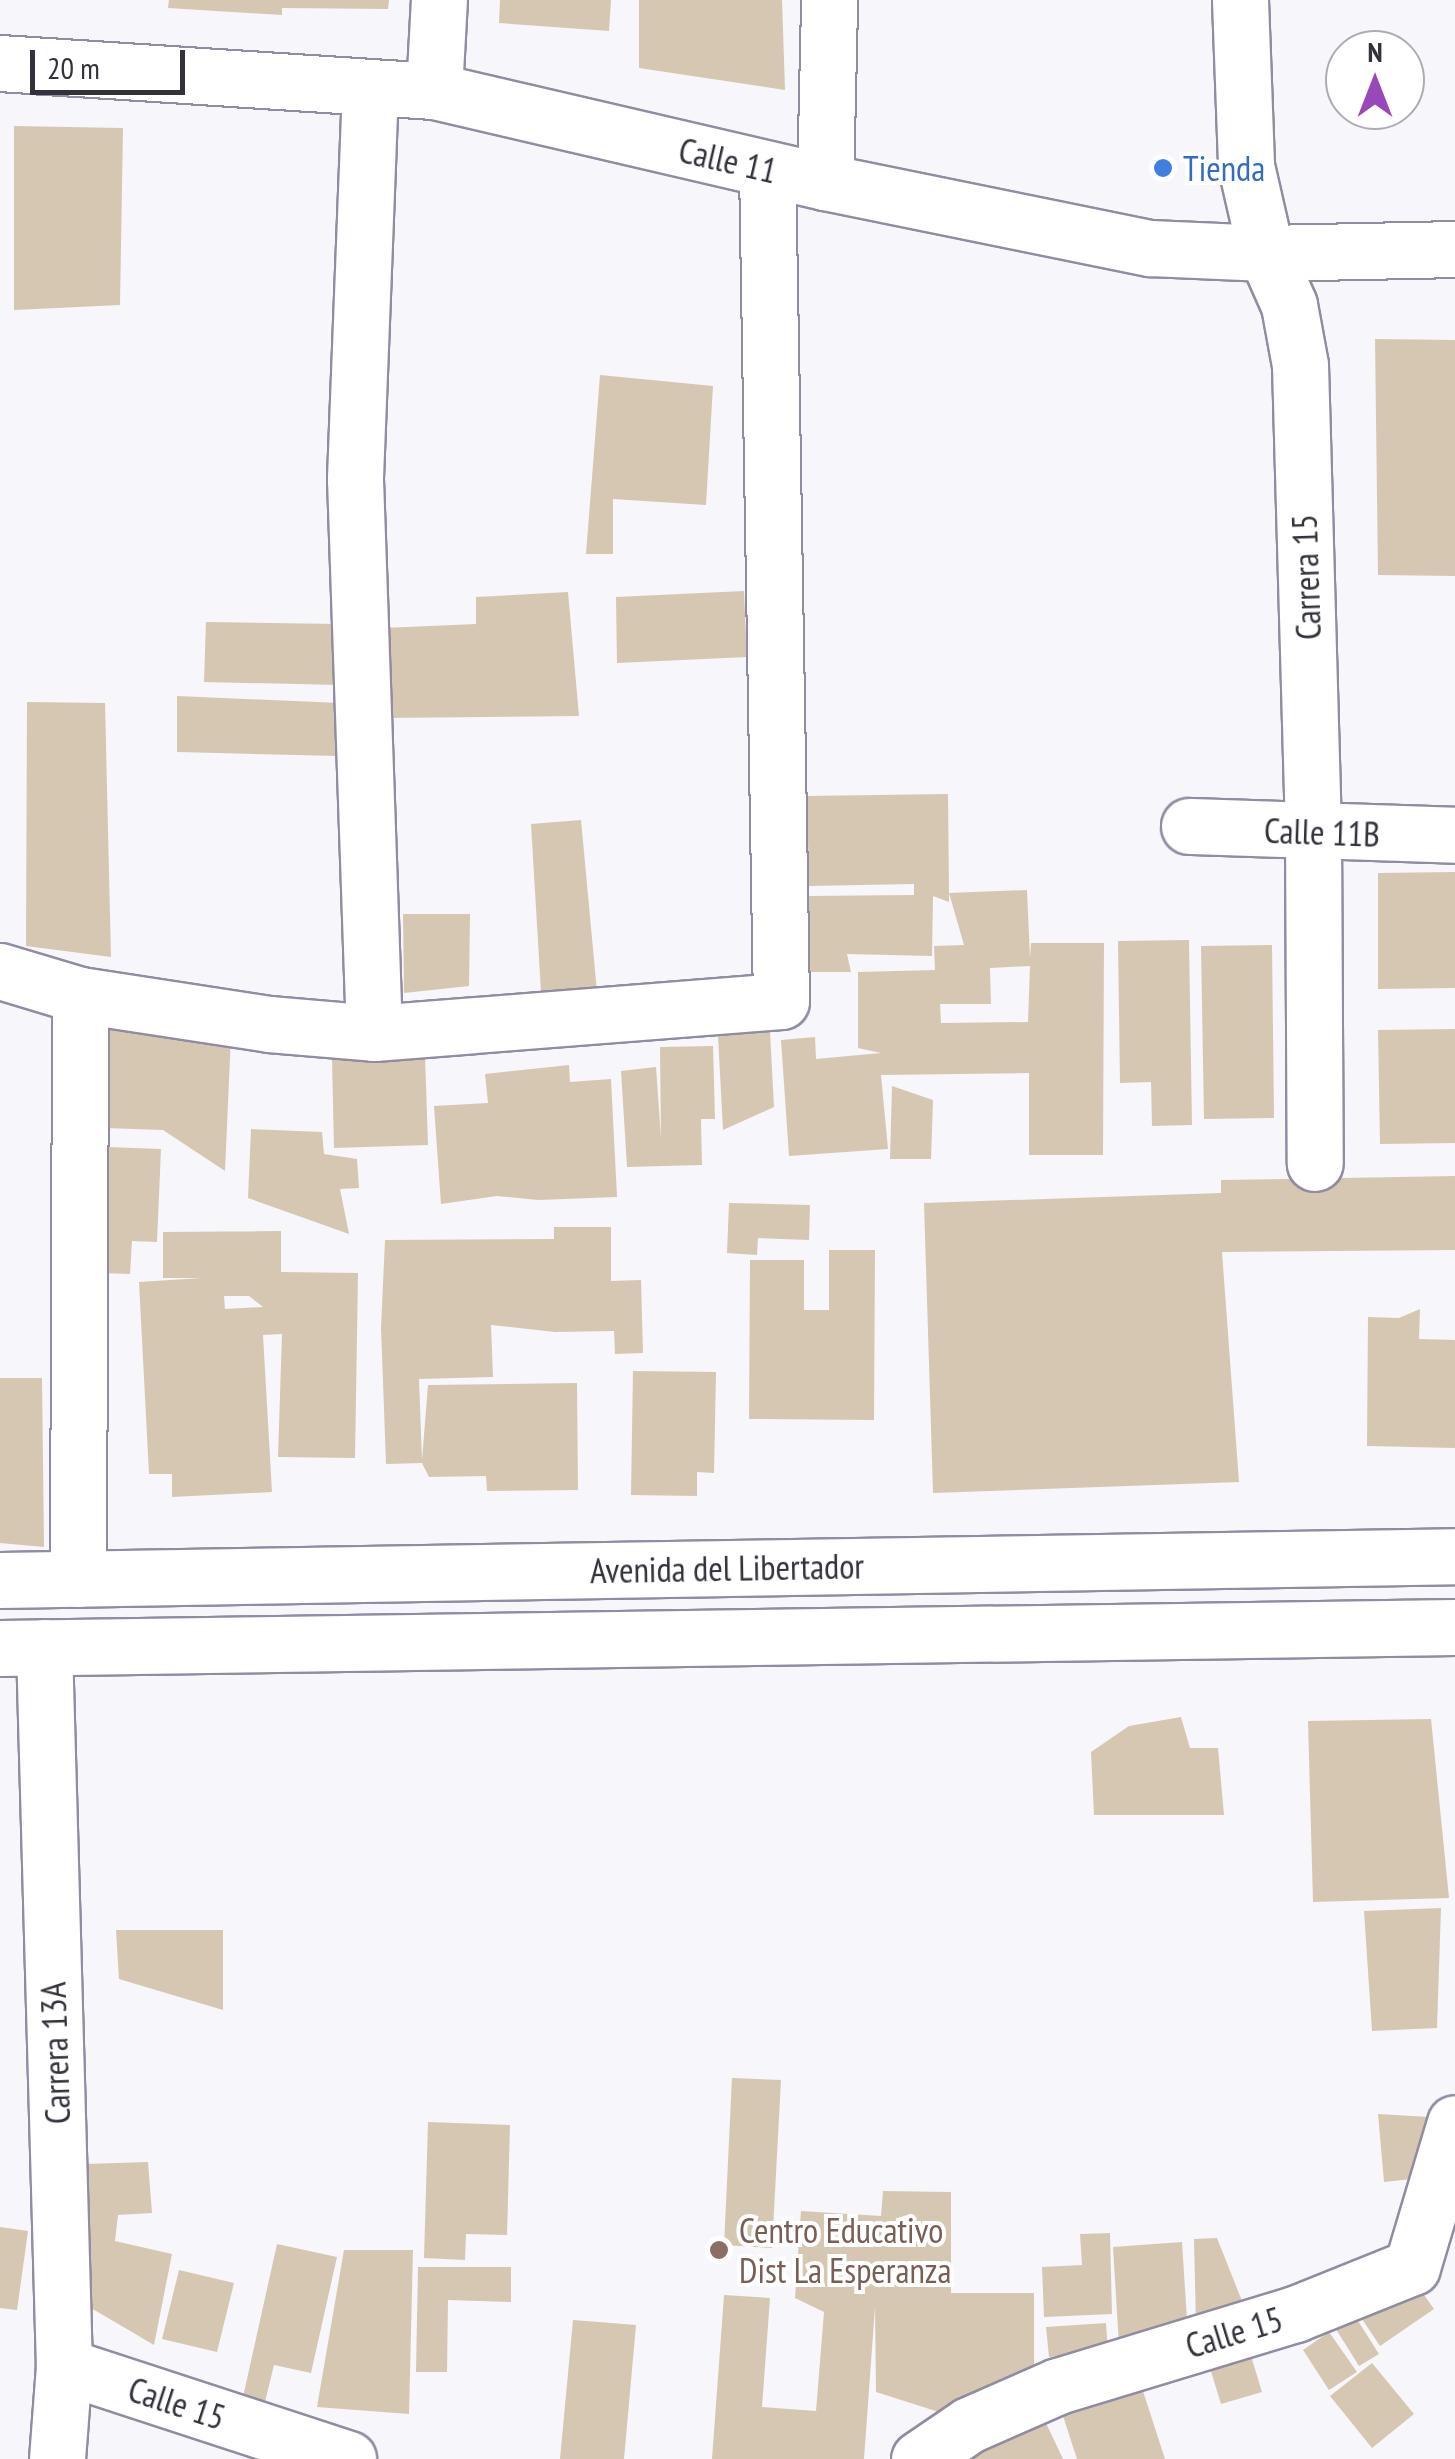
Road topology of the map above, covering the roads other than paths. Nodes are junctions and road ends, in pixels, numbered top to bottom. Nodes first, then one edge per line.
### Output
1 (438, 0) edge
2 (829, 0) edge
3 (1240, 0) edge
4 (0, 63) edge
5 (370, 87) junction
6 (434, 91) junction
7 (768, 169) junction
8 (825, 182) junction
9 (1455, 249) edge
10 (1266, 253) junction
11 (1189, 826) dead end
12 (1314, 833) junction
13 (1455, 835) edge
14 (0, 971) edge
15 (80, 996) junction
16 (374, 1033) junction
17 (1315, 1163) dead end
18 (1455, 1556) edge
19 (78, 1578) junction
20 (0, 1580) edge
21 (1455, 1627) edge
22 (22, 1647) edge
23 (1455, 2123) edge
24 (64, 2366) junction
25 (57, 2459) edge
26 (348, 2459) edge
27 (919, 2459) edge

1 - 6 street
2 - 8 street
3 - 10 street, Carrera 15
4 - 5 street, Calle 11
5 - 6 street, Calle 11
5 - 16 street
6 - 7 street, Calle 11
7 - 8 street, Calle 11
7 - 16 street
8 - 10 street, Calle 11
9 - 10 street, Calle 11
10 - 12 street, Carrera 15
11 - 12 street, Calle 11B
12 - 13 street, Calle 11B
12 - 17 street, Carrera 15
14 - 15 street
15 - 16 street
15 - 19 street
18 - 19 street, Avenida del Libertador
19 - 20 street, Avenida del Libertador
21 - 22 street, Avenida del Libertador
22 - 24 street, Carrera 13A
23 - 27 street, Calle 15
24 - 25 street, Carrera 13A
24 - 26 street, Calle 15

